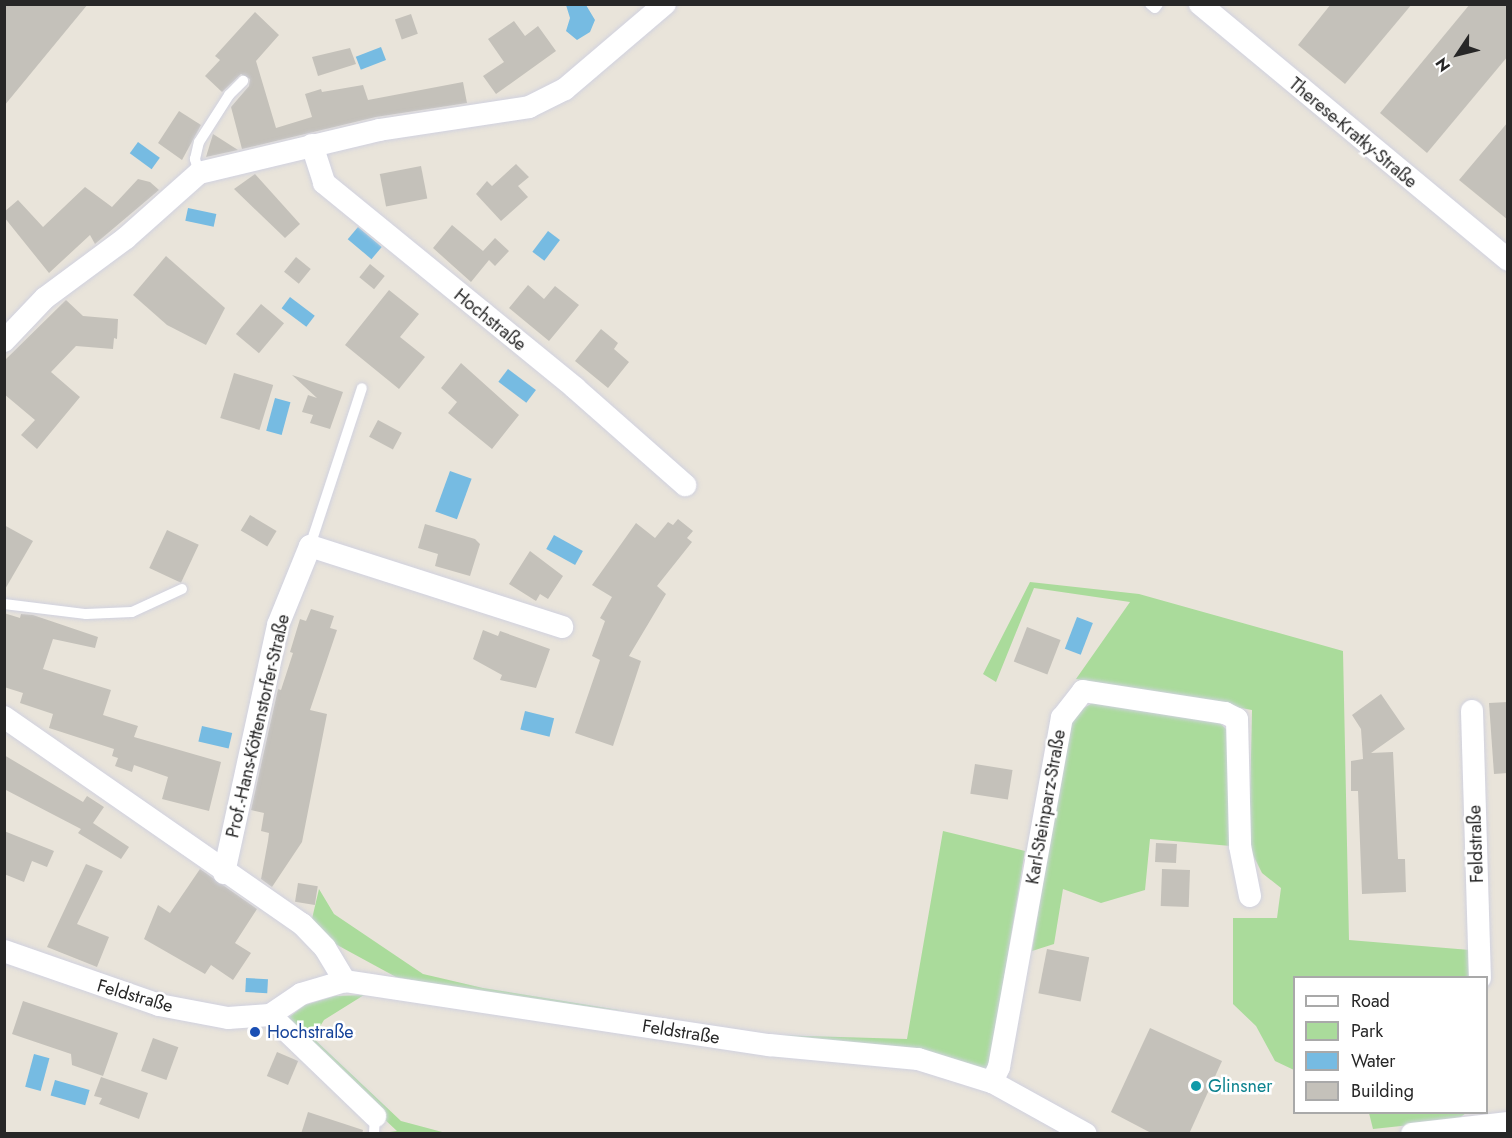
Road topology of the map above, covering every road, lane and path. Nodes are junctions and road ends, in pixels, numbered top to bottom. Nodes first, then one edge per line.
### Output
1 (665, 4) edge
2 (1150, 4) edge
3 (1158, 4) edge
4 (1200, 4) edge
5 (243, 81) dead end
6 (312, 145) junction
7 (199, 173) junction
8 (1508, 260) edge
9 (4, 341) edge
10 (362, 388) dead end
11 (685, 485) dead end
12 (310, 546) junction
13 (182, 589) dead end
14 (4, 604) edge
15 (562, 627) dead end
16 (1472, 711) dead end
17 (4, 717) edge
18 (224, 873) junction
19 (1250, 896) dead end
20 (4, 951) edge
21 (1480, 976) edge
22 (345, 981) junction
23 (270, 1015) junction
24 (992, 1082) junction
25 (1479, 1119) edge
26 (1508, 1123) edge
27 (374, 1125) edge
28 (1086, 1134) edge
29 (1412, 1134) edge

1 - 6 street
2 - 3 lane
4 - 8 street, Therese-Kratky-Straße
5 - 7 lane
6 - 7 street
6 - 11 street, Hochstraße
7 - 9 street
10 - 12 lane, Prof.-Hans-Köttenstorfer-Straße
12 - 15 street
12 - 18 street, Prof.-Hans-Köttenstorfer-Straße
13 - 14 lane
16 - 21 street, Feldstraße
17 - 18 street
18 - 22 street
19 - 24 street, Karl-Steinparz-Straße
20 - 23 street, Feldstraße
22 - 23 street, Feldstraße
22 - 24 street, Feldstraße
23 - 27 street
24 - 28 street, Feldstraße
25 - 26 street
25 - 29 street

